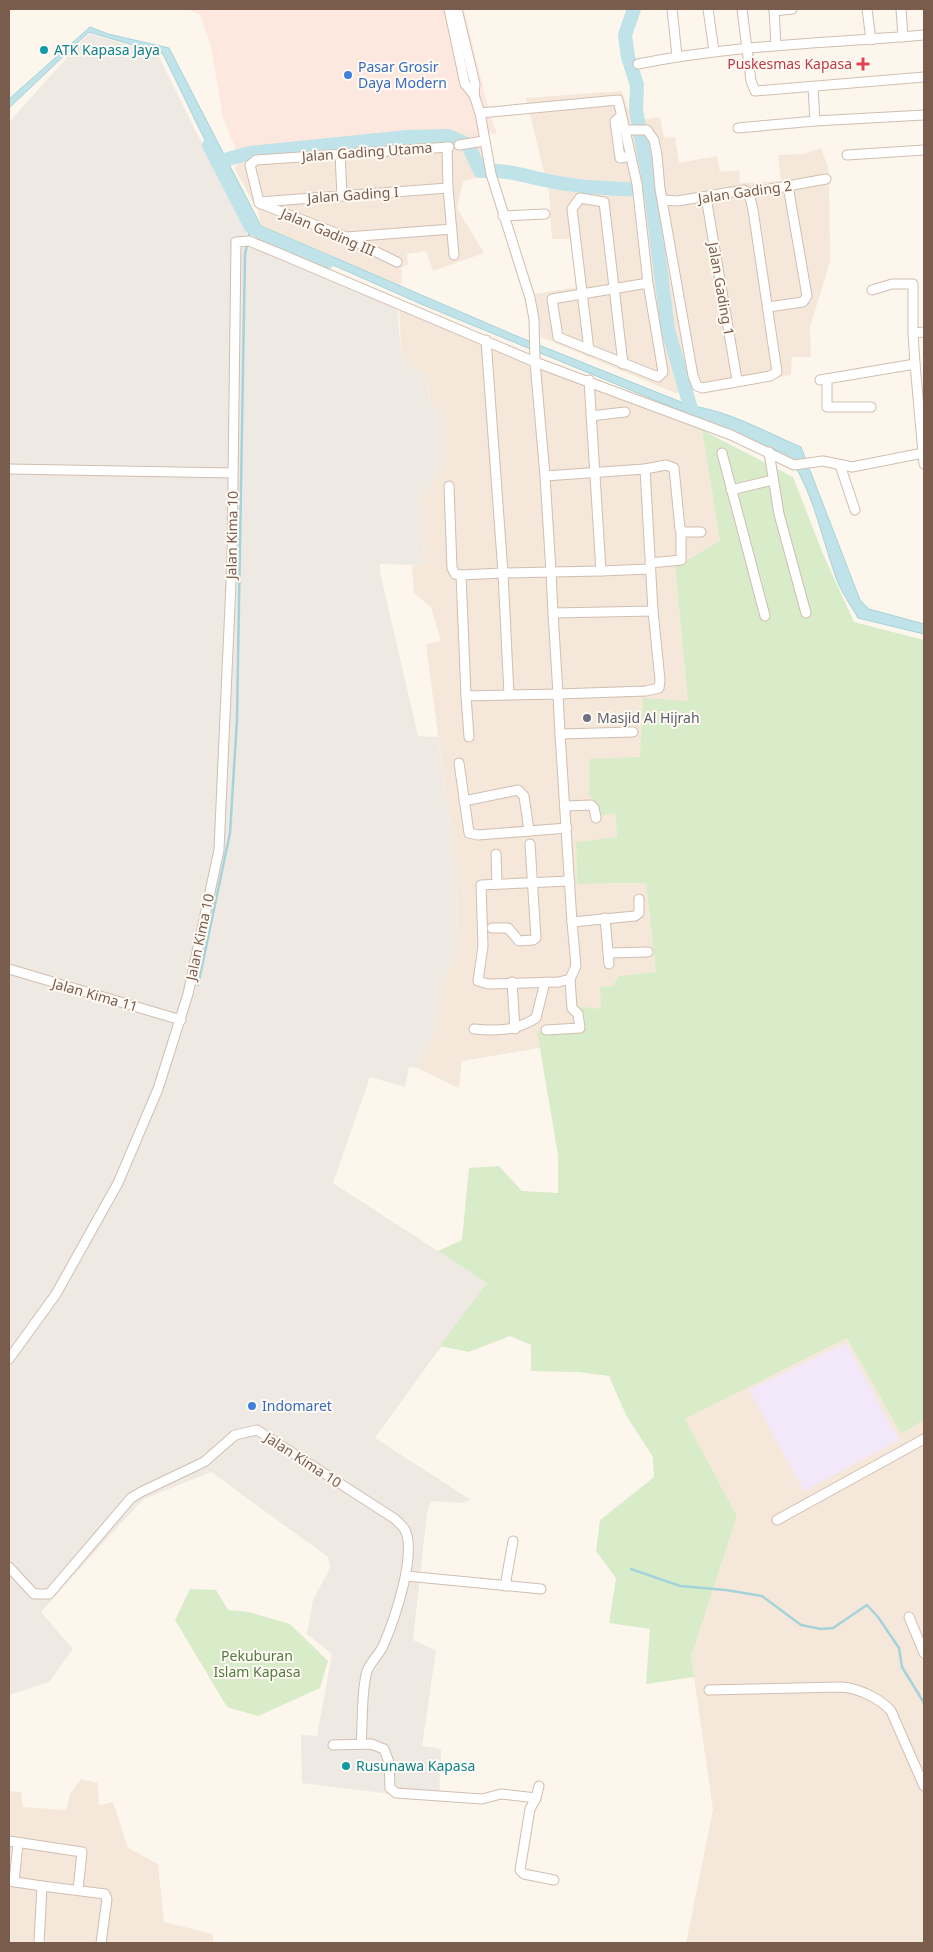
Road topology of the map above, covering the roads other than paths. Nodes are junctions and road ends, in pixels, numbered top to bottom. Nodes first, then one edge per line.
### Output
1 (449, 9) edge
2 (457, 9) edge
3 (672, 9) edge
4 (708, 9) edge
5 (742, 9) edge
6 (792, 9) edge
7 (867, 9) edge
8 (901, 9) edge
9 (774, 10) edge
10 (924, 35) edge
11 (903, 37) junction
12 (871, 40) junction
13 (776, 45) junction
14 (748, 48) junction
15 (714, 52) junction
16 (677, 56) junction
17 (638, 64) dead end
18 (924, 77) edge
19 (813, 87) junction
20 (474, 95) junction
21 (480, 113) junction
22 (924, 115) edge
23 (620, 117) junction
24 (815, 121) junction
25 (738, 128) dead end
26 (628, 129) junction
27 (484, 141) junction
28 (452, 146) junction
29 (924, 150) edge
30 (340, 154) junction
31 (847, 155) dead end
32 (632, 156) junction
33 (826, 179) dead end
34 (788, 186) junction
35 (448, 188) junction
36 (749, 192) junction
37 (342, 196) junction
38 (706, 197) junction
39 (664, 200) junction
40 (259, 202) junction
41 (545, 214) dead end
42 (503, 216) junction
43 (452, 229) junction
44 (346, 237) junction
45 (454, 255) dead end
46 (397, 262) dead end
47 (648, 283) junction
48 (612, 288) junction
49 (872, 290) dead end
50 (582, 293) junction
51 (768, 307) junction
52 (924, 332) edge
53 (913, 333) junction
54 (486, 340) junction
55 (589, 350) junction
56 (534, 358) junction
57 (623, 364) junction
58 (915, 364) junction
59 (589, 380) junction
60 (737, 380) junction
61 (871, 407) dead end
62 (625, 412) dead end
63 (591, 416) junction
64 (769, 452) junction
65 (722, 453) dead end
66 (923, 453) edge
67 (924, 464) edge
68 (840, 465) junction
69 (9, 469) edge
70 (644, 469) junction
71 (233, 473) junction
72 (596, 474) junction
73 (545, 476) junction
74 (774, 480) junction
75 (449, 486) dead end
76 (731, 490) junction
77 (855, 510) dead end
78 (681, 531) junction
79 (701, 532) dead end
80 (650, 566) junction
81 (601, 571) junction
82 (551, 572) junction
83 (503, 573) junction
84 (461, 575) junction
85 (653, 611) junction
86 (553, 613) junction
87 (806, 613) dead end
88 (765, 616) dead end
89 (558, 694) junction
90 (509, 695) junction
91 (466, 696) junction
92 (633, 732) dead end
93 (560, 734) junction
94 (469, 737) dead end
95 (459, 763) dead end
96 (464, 801) junction
97 (566, 806) junction
98 (596, 818) dead end
99 (567, 828) junction
100 (529, 831) junction
101 (530, 844) dead end
102 (496, 854) dead end
103 (570, 881) junction
104 (532, 882) junction
105 (497, 883) junction
106 (639, 899) dead end
107 (605, 918) junction
108 (572, 922) junction
109 (492, 928) dead end
110 (648, 952) dead end
111 (608, 954) junction
112 (609, 964) dead end
113 (9, 969) edge
114 (570, 979) junction
115 (512, 982) junction
116 (545, 982) junction
117 (182, 1020) junction
118 (474, 1029) dead end
119 (514, 1029) junction
120 (546, 1030) dead end
121 (9, 1359) edge
122 (924, 1440) edge
123 (777, 1520) dead end
124 (513, 1541) dead end
125 (9, 1568) edge
126 (406, 1576) junction
127 (505, 1586) junction
128 (541, 1590) dead end
129 (909, 1617) dead end
130 (924, 1652) edge
131 (709, 1690) dead end
132 (361, 1744) junction
133 (333, 1745) dead end
134 (539, 1786) dead end
135 (924, 1786) edge
136 (536, 1798) junction
137 (13, 1842) edge
138 (554, 1880) dead end
139 (11, 1882) edge
140 (42, 1886) junction
141 (78, 1890) junction
142 (39, 1943) edge
143 (101, 1943) edge

1 - 20 street
2 - 20 street
3 - 16 street
4 - 15 street
5 - 14 street
6 - 9 street
7 - 12 street
8 - 11 street
9 - 13 street
10 - 11 street
11 - 12 street
12 - 13 street
13 - 14 street
14 - 15 street
14 - 19 street
15 - 16 street
16 - 17 street
18 - 19 street
19 - 24 street
20 - 21 street
21 - 23 street
21 - 27 street
22 - 24 street
23 - 26 street
23 - 32 street
24 - 25 street
26 - 32 street
26 - 39 street
27 - 28 street
27 - 42 street
28 - 30 street, Jalan Gading Utama
28 - 35 street, Jalan Gading Utama
29 - 31 street
30 - 37 street
30 - 40 street, Jalan Gading Utama
32 - 47 street
33 - 34 street, Jalan Gading 2
34 - 36 street, Jalan Gading 2
34 - 51 street
35 - 37 street, Jalan Gading I
35 - 43 street, Jalan Gading Utama
36 - 38 street, Jalan Gading 2
36 - 51 street
37 - 40 street, Jalan Gading I
38 - 39 street, Jalan Gading 2
38 - 60 street, Jalan Gading 1
39 - 60 street
40 - 44 street, Jalan Gading III
41 - 42 street
42 - 56 street
43 - 44 street
43 - 45 street, Jalan Gading Utama
44 - 46 street, Jalan Gading III
47 - 48 street
47 - 57 street
48 - 50 street
48 - 50 street
48 - 57 street
49 - 53 street
50 - 55 street
50 - 55 street
51 - 60 street
52 - 53 street
53 - 58 street
54 - 56 street
54 - 71 street, Jalan Kima 10
54 - 83 street
55 - 57 street
56 - 59 street
56 - 73 street
58 - 61 street
58 - 66 street
59 - 63 street
59 - 64 street
62 - 63 street
63 - 72 street
64 - 68 street
64 - 74 street
65 - 76 street
66 - 67 street
66 - 68 street
68 - 77 street
69 - 71 street, Jalan Kima 10
70 - 72 street
70 - 78 street
70 - 80 street
71 - 117 street, Jalan Kima 10
72 - 73 street
72 - 81 street
73 - 82 street
74 - 76 street
74 - 87 street
75 - 84 street
76 - 88 street
78 - 79 street
78 - 80 street
80 - 81 street
80 - 85 street
81 - 82 street
82 - 83 street
82 - 86 street
83 - 84 street
83 - 90 street
84 - 91 street
85 - 86 street
85 - 89 street
86 - 89 street
89 - 90 street
89 - 93 street
90 - 91 street
91 - 94 street
92 - 93 street
93 - 97 street
95 - 96 street
96 - 100 street
96 - 100 street
97 - 98 street
97 - 99 street
99 - 100 street
99 - 103 street
101 - 104 street
102 - 105 street
103 - 104 street
103 - 108 street
104 - 105 street
104 - 109 street
105 - 115 street
106 - 107 street
107 - 108 street
107 - 111 street
108 - 114 street
110 - 111 street
111 - 112 street
113 - 117 street, Jalan Kima 11
114 - 116 street
114 - 120 street
115 - 116 street
115 - 119 street
116 - 119 street
117 - 121 street, Jalan Kima 10
118 - 119 street
122 - 123 street
124 - 127 street
125 - 126 street, Jalan Kima 10
126 - 127 street
126 - 132 street, Jalan Kima 10
127 - 128 street
129 - 130 street
131 - 135 street
132 - 133 street
132 - 136 street
134 - 136 street
136 - 138 street
137 - 139 street
137 - 141 street
139 - 140 street
140 - 141 street
140 - 142 street
141 - 143 street

